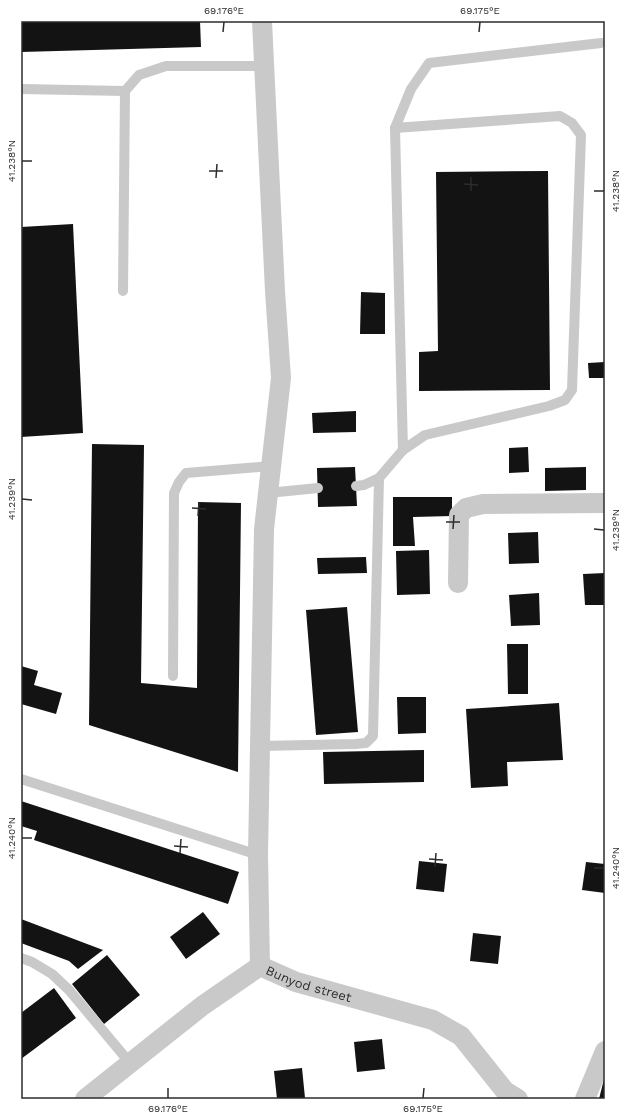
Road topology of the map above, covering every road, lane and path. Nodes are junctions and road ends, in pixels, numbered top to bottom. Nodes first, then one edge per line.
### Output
1 (262, 21) edge
2 (601, 43) dead end
3 (264, 66) junction
4 (21, 89) edge
5 (125, 91) junction
6 (395, 128) junction
7 (123, 291) dead end
8 (403, 450) junction
9 (271, 466) junction
10 (379, 478) junction
11 (356, 486) dead end
12 (318, 488) dead end
13 (268, 493) junction
14 (605, 503) edge
15 (458, 583) dead end
16 (173, 676) dead end
17 (260, 746) junction
18 (21, 778) edge
19 (258, 855) junction
20 (21, 958) edge
21 (260, 966) junction
22 (605, 1051) edge
23 (130, 1063) junction
24 (85, 1099) edge
25 (518, 1099) edge
26 (585, 1099) edge

1 - 3 street
2 - 6 lane
3 - 5 lane
3 - 9 street
4 - 5 lane
5 - 7 lane
6 - 8 lane
6 - 8 lane
8 - 10 lane
9 - 13 street
9 - 16 lane
10 - 11 lane
10 - 17 lane
12 - 13 lane
13 - 17 street
14 - 15 street
17 - 19 street
18 - 19 lane
19 - 21 street
20 - 23 lane
21 - 23 street, Bunyod street
21 - 25 street, Bunyod street
22 - 26 street
23 - 24 street, Bunyod street

